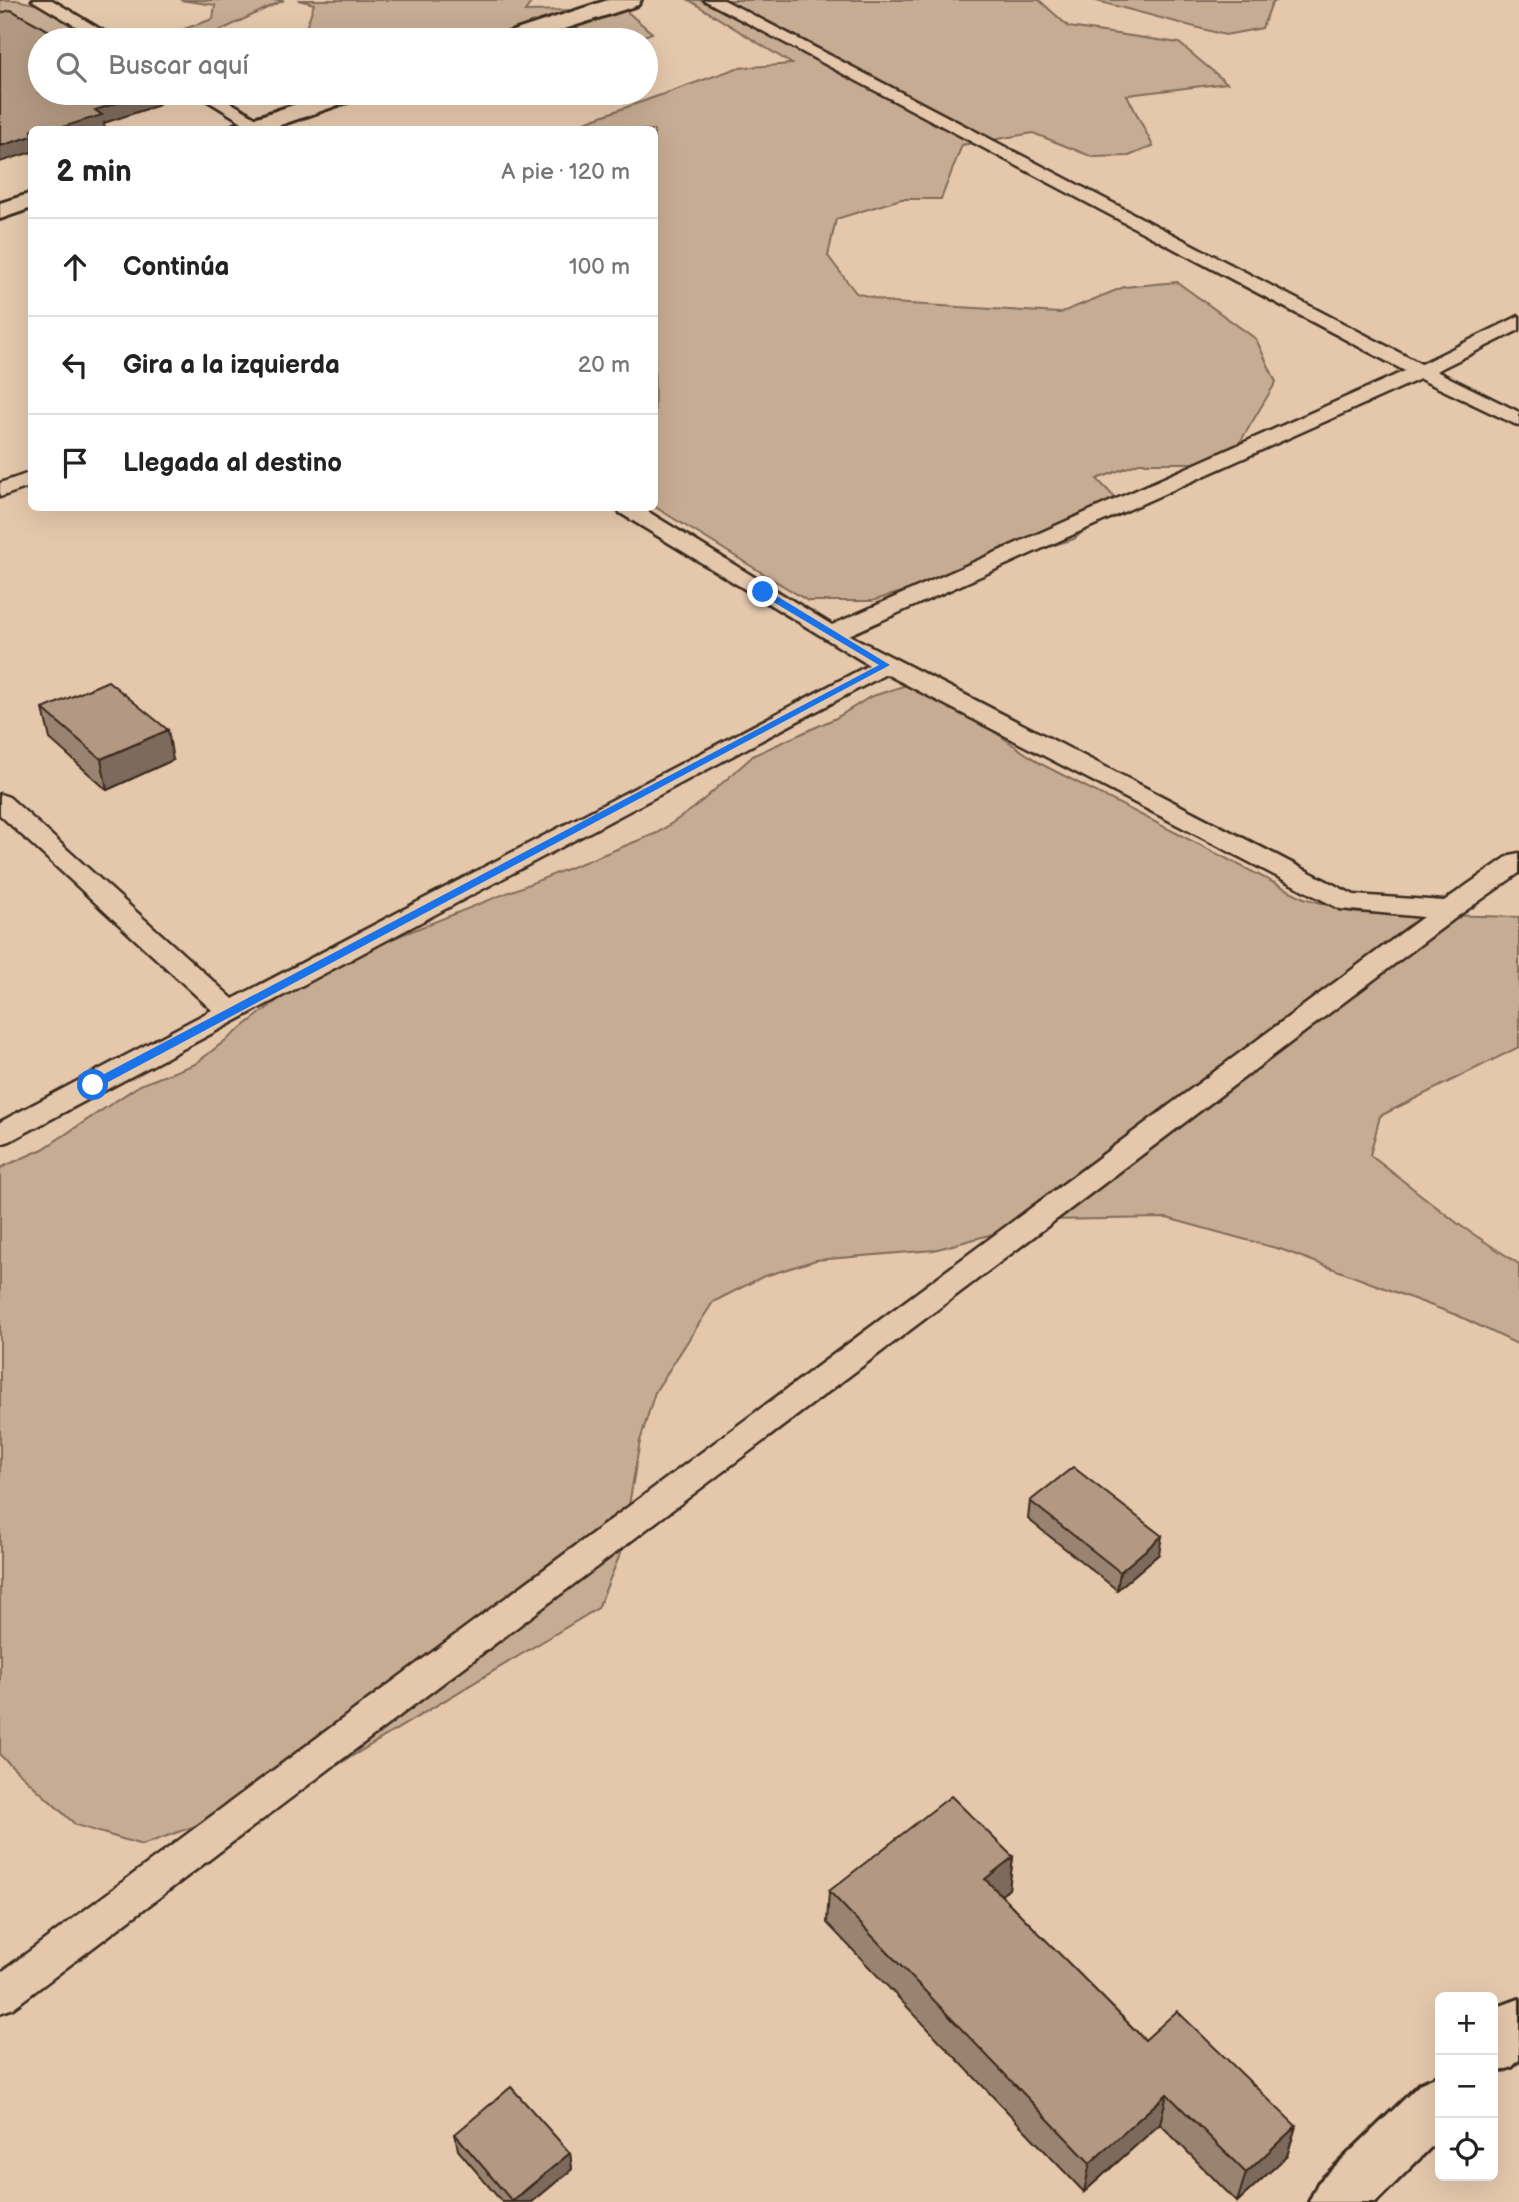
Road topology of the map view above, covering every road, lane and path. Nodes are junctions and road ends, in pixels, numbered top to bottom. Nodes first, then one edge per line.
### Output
1 (40, 0) edge
2 (630, 0) edge
3 (712, 0) edge
4 (89, 28) edge
5 (545, 28) edge
6 (219, 105) edge
7 (315, 105) edge
8 (248, 126) edge
9 (252, 126) edge
10 (28, 201) edge
11 (0, 211) edge
12 (1519, 322) edge
13 (1420, 371) junction
14 (1519, 420) edge
15 (28, 480) edge
16 (0, 491) edge
17 (633, 511) edge
18 (831, 634) junction
19 (886, 665) junction
20 (0, 802) edge
21 (1519, 861) edge
22 (1449, 910) junction
23 (232, 1012) junction
24 (0, 1134) edge
25 (0, 1995) edge
26 (1519, 2024) edge
27 (1498, 2044) edge
28 (1435, 2106) edge
29 (1337, 2202) edge

1 - 4 lane
2 - 5 street
3 - 13 lane
6 - 8 lane
7 - 9 street
10 - 11 street
12 - 13 lane
13 - 14 lane
13 - 18 lane
15 - 16 lane
17 - 18 lane
18 - 19 lane
19 - 22 lane
19 - 23 lane
20 - 23 lane
21 - 22 lane
22 - 25 lane
23 - 24 lane
26 - 27 street
28 - 29 street

